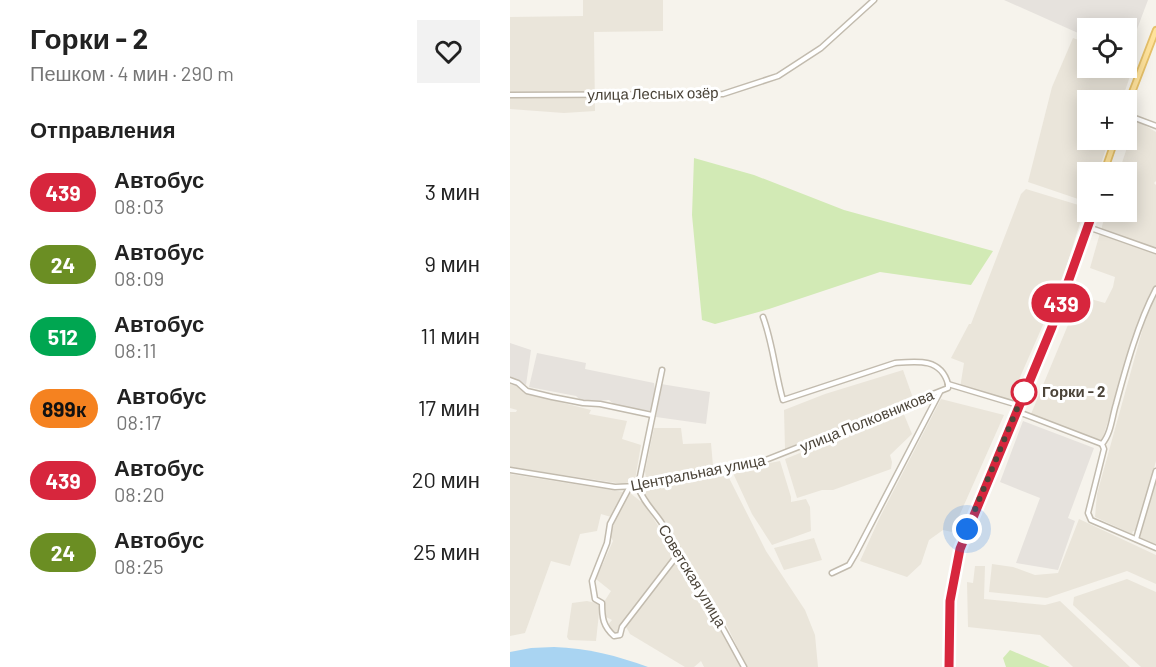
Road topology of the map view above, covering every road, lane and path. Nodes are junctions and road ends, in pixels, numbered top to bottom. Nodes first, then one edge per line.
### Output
1 (874, 0) edge
2 (1156, 30) edge
3 (1155, 37) edge
4 (1133, 90) edge
5 (510, 95) edge
6 (1137, 119) edge
7 (1156, 126) edge
8 (1090, 222) edge
9 (1088, 227) junction
10 (1156, 251) edge
11 (1156, 289) edge
12 (763, 317) dead end
13 (662, 370) dead end
14 (510, 380) edge
15 (948, 384) junction
16 (940, 391) junction
17 (1017, 408) junction
18 (652, 415) junction
19 (1102, 444) junction
20 (780, 455) joint
21 (510, 470) edge
22 (1156, 471) edge
23 (638, 486) junction
24 (629, 488) junction
25 (1136, 539) junction
26 (1156, 548) edge
27 (680, 553) junction
28 (832, 573) dead end
29 (744, 667) edge
30 (949, 667) edge

1 - 5 street, улица Лесных озёр
2 - 3 main road
3 - 4 main road
6 - 7 street
8 - 9 main road
9 - 10 street
9 - 17 main road
11 - 19 street
12 - 15 street, улица Полковникова
13 - 18 street
14 - 18 street
15 - 16 street, улица Полковникова
15 - 17 street
16 - 20 street, улица Полковникова
16 - 28 street
17 - 19 street
17 - 30 main road
18 - 23 street
19 - 25 street
20 - 23 street, Центральная улица
21 - 24 street, Центральная улица
22 - 25 street
23 - 24 street, Центральная улица
23 - 27 street, Советская улица
24 - 27 street
25 - 26 street
27 - 29 street, Советская улица

